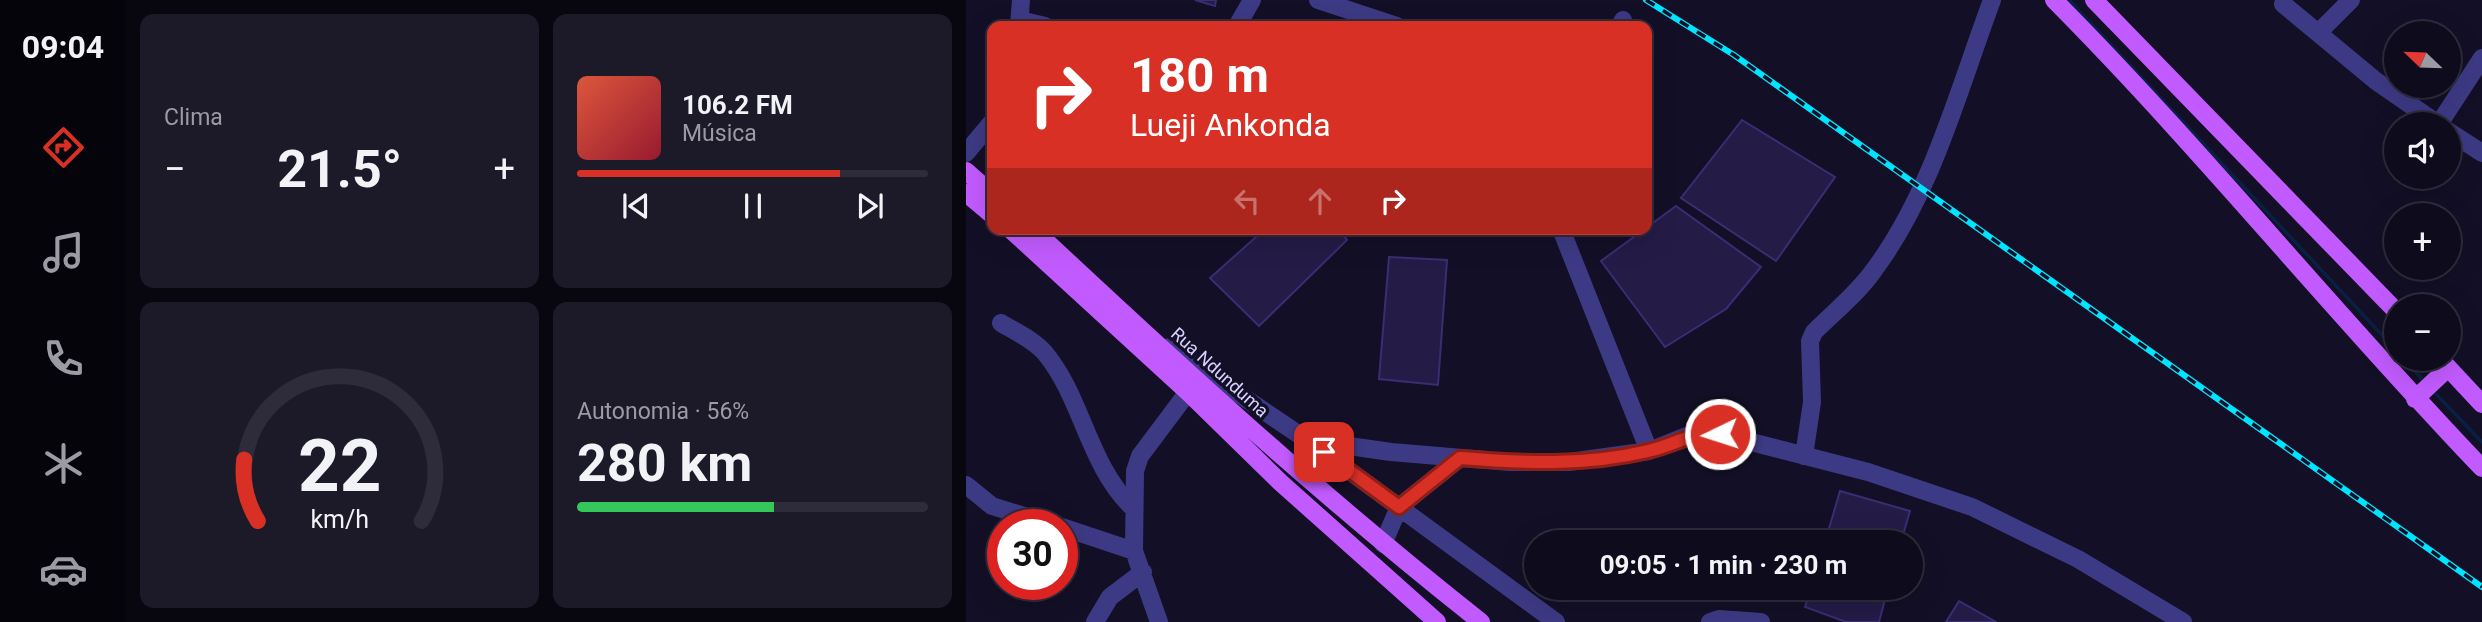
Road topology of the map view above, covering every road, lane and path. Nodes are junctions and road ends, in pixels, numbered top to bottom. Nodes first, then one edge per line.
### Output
1 (1021, 0) edge
2 (1252, 0) edge
3 (1318, 0) edge
4 (1992, 0) edge
5 (2054, 0) edge
6 (2094, 0) edge
7 (2351, 0) edge
8 (2283, 4) dead end
9 (1019, 21) edge
10 (1240, 21) edge
11 (1382, 21) edge
12 (2318, 33) junction
13 (2482, 58) edge
14 (2421, 112) edge
15 (2446, 112) edge
16 (987, 128) edge
17 (2461, 139) edge
18 (966, 153) edge
19 (2482, 153) edge
20 (966, 171) edge
21 (987, 190) edge
22 (966, 192) edge
23 (987, 211) edge
24 (1017, 235) edge
25 (1039, 235) edge
26 (1563, 235) edge
27 (2384, 299) edge
28 (1001, 323) dead end
29 (1140, 328) junction
30 (2438, 371) edge
31 (2451, 371) edge
32 (1188, 392) junction
33 (2415, 399) junction
34 (2482, 404) edge
35 (1307, 440) junction
36 (1649, 451) junction
37 (1804, 456) junction
38 (1460, 458) junction
39 (2482, 468) edge
40 (966, 485) edge
41 (1399, 507) junction
42 (1133, 508) junction
43 (1002, 509) edge
44 (1078, 532) edge
45 (1382, 544) junction
46 (1134, 551) junction
47 (1143, 572) junction
48 (1095, 622) edge
49 (1159, 622) edge
50 (1437, 622) edge
51 (1481, 622) edge
52 (1556, 622) edge
53 (1710, 622) edge
54 (1761, 622) edge
55 (2183, 622) edge

1 - 9 street
2 - 10 street
3 - 11 street
4 - 37 street
5 - 33 main road
6 - 27 main road
7 - 12 street
8 - 12 street
12 - 14 street
13 - 15 street
16 - 18 street
17 - 19 street
20 - 21 main road
22 - 23 main road
24 - 32 main road, Rua Ndunduma
25 - 29 main road, Rua Ndunduma
26 - 36 street
28 - 42 street
29 - 35 street
29 - 45 main road, Rua Ndunduma
30 - 33 main road
31 - 34 main road
32 - 42 street
32 - 50 main road, Rua Ndunduma
33 - 39 main road
35 - 38 street
35 - 41 street
36 - 37 street
36 - 38 street
37 - 55 street
38 - 41 street
40 - 43 street
41 - 45 street
41 - 52 street
42 - 46 street
44 - 46 street
45 - 51 main road, Rua Ndunduma
46 - 47 street
47 - 48 street
47 - 49 street
53 - 54 street

